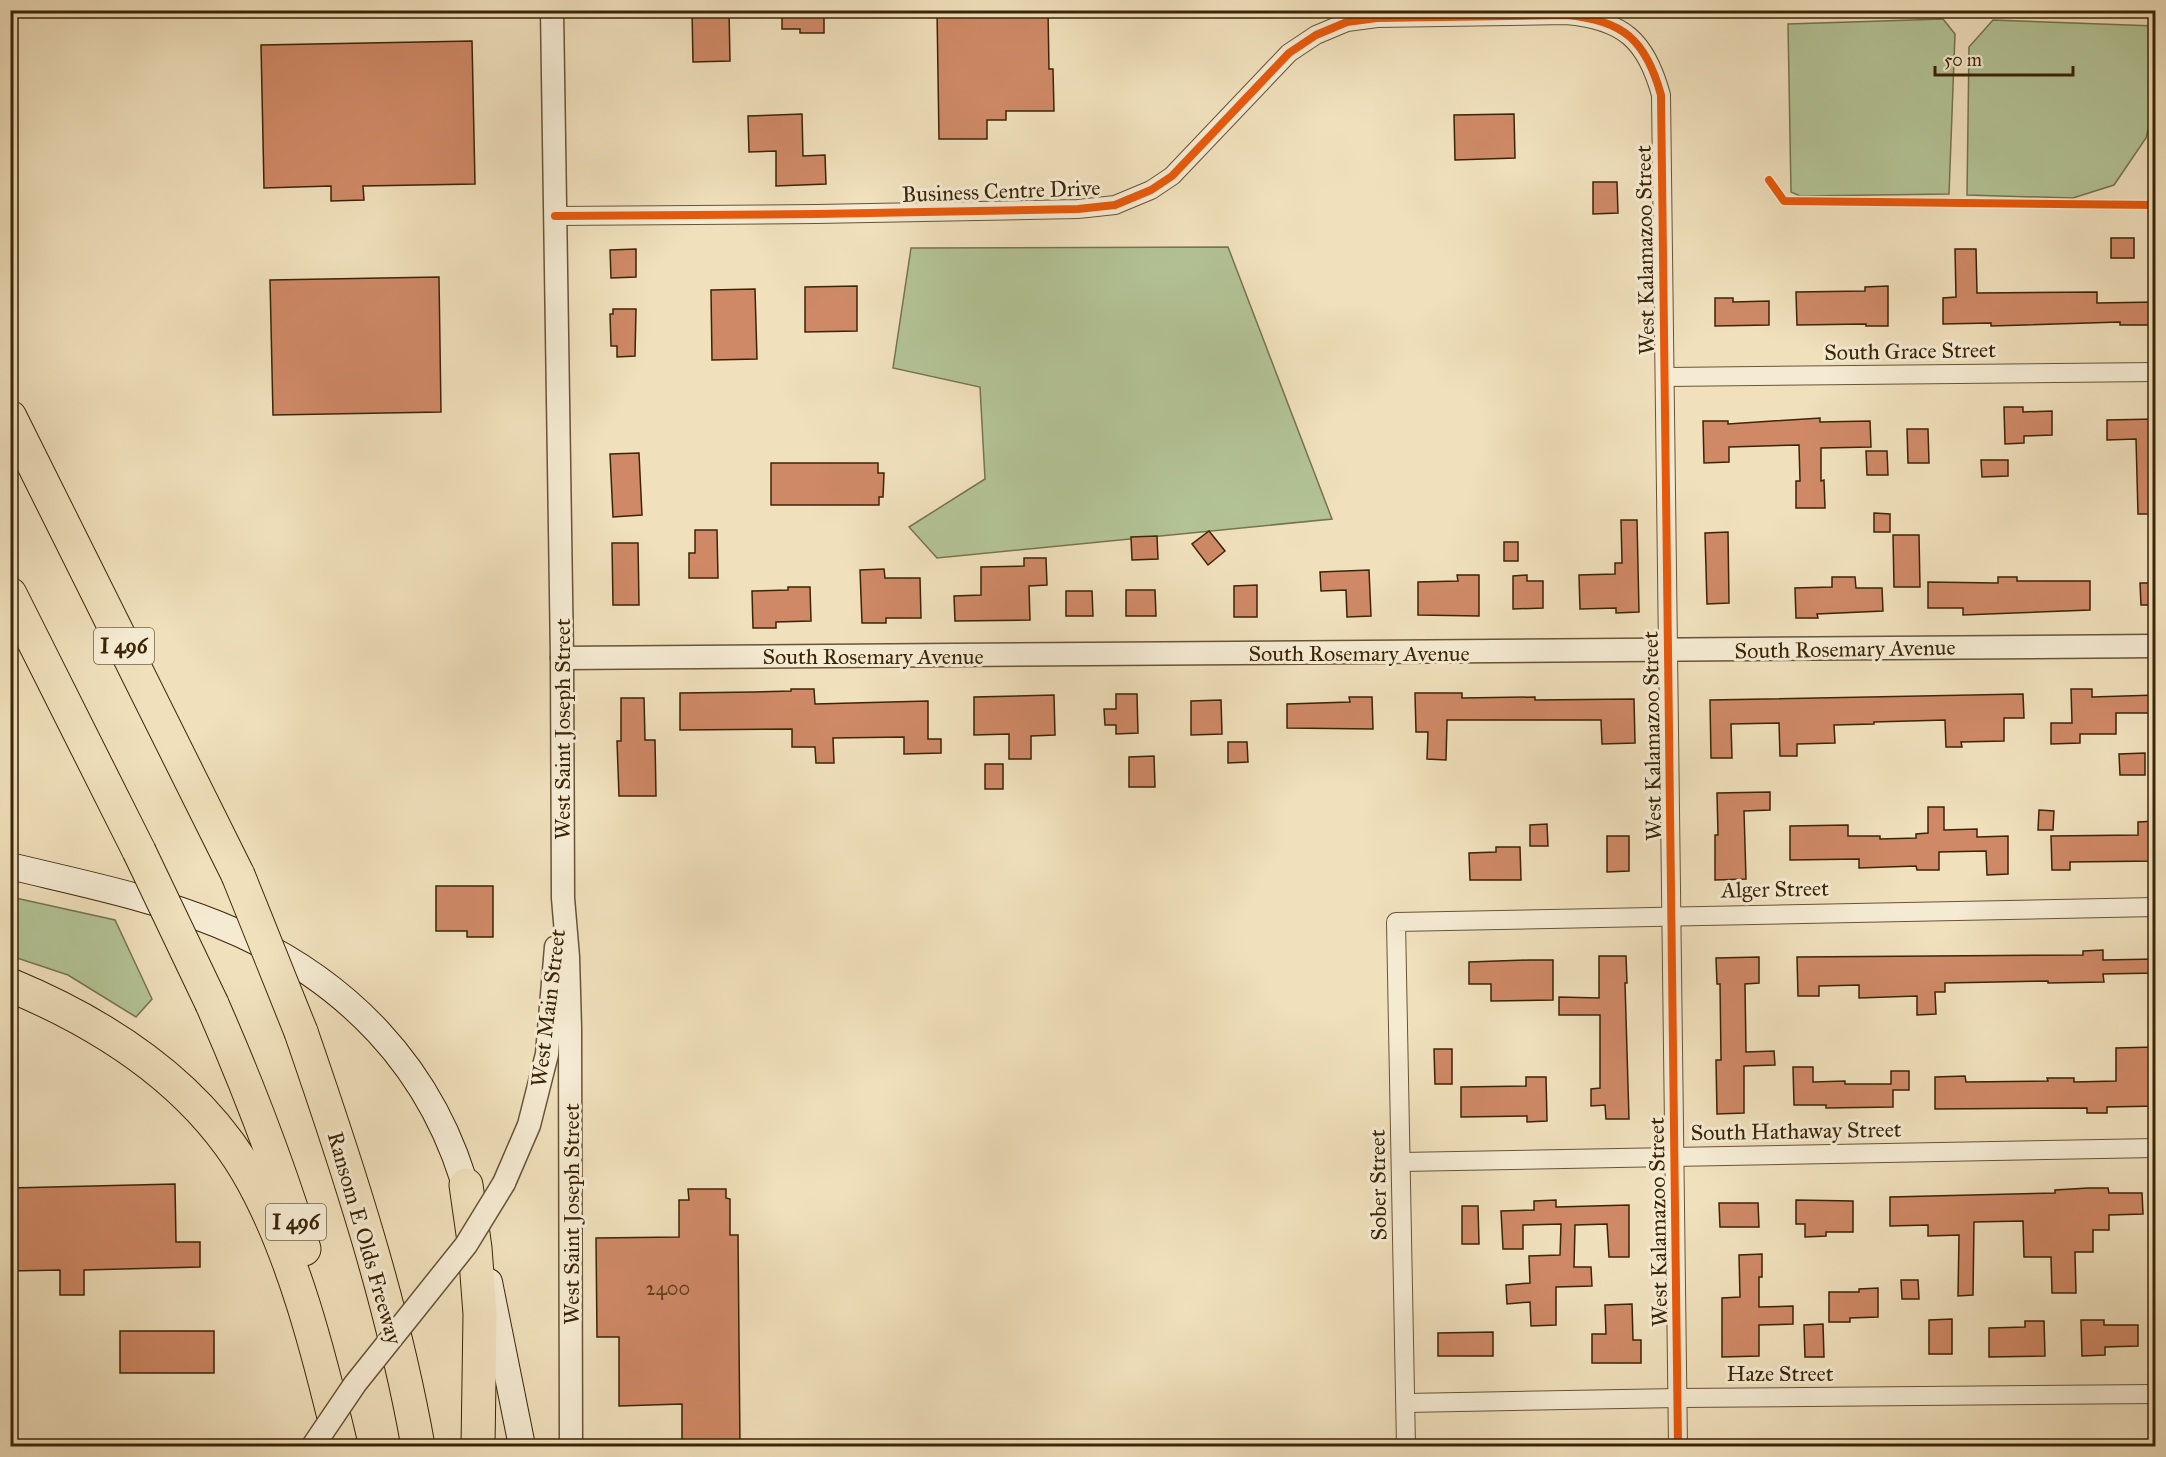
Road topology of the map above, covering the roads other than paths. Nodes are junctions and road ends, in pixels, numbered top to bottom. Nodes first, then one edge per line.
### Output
1 (552, 10) edge
2 (1628, 34) joint
3 (555, 216) junction
4 (2156, 372) edge
5 (1665, 377) junction
6 (10, 417) edge
7 (10, 594) edge
8 (2156, 646) edge
9 (1668, 651) junction
10 (562, 658) junction
11 (10, 866) edge
12 (563, 898) junction
13 (2156, 907) edge
14 (1672, 915) junction
15 (1396, 922) joint
16 (10, 985) edge
17 (2156, 1148) edge
18 (1676, 1158) junction
19 (1401, 1162) junction
20 (466, 1185) junction
21 (2156, 1394) edge
22 (1678, 1398) junction
23 (1406, 1403) junction
24 (314, 1446) edge
25 (341, 1446) edge
26 (357, 1446) edge
27 (418, 1446) edge
28 (478, 1446) edge
29 (522, 1446) edge
30 (571, 1446) edge
31 (1406, 1446) edge
32 (1678, 1446) edge

1 - 3 street, West Saint Joseph Street
2 - 3 street, Business Centre Drive
2 - 5 street, West Kalamazoo Street
3 - 10 street, West Saint Joseph Street
4 - 5 street, South Grace Street
5 - 9 street, West Kalamazoo Street
6 - 27 highway, Ransom E Olds Freeway / I 496, bridge
7 - 26 highway, I 496, bridge
8 - 9 street, South Rosemary Avenue
9 - 10 street, South Rosemary Avenue
9 - 14 street, West Kalamazoo Street
10 - 12 street, West Saint Joseph Street
11 - 20 main road
12 - 24 street, West Main Street, bridge
12 - 30 street, West Saint Joseph Street
13 - 14 street, Alger Street
14 - 15 street, Alger Street
14 - 18 street, West Kalamazoo Street
15 - 19 street, Sober Street
16 - 25 highway
17 - 18 street, South Hathaway Street
18 - 19 street, South Hathaway Street
18 - 22 street, West Kalamazoo Street
19 - 23 street, Sober Street
20 - 28 highway
20 - 29 main road
21 - 22 street, Haze Street
22 - 23 street, Haze Street
22 - 32 street, West Kalamazoo Street
23 - 31 street, Sober Street

